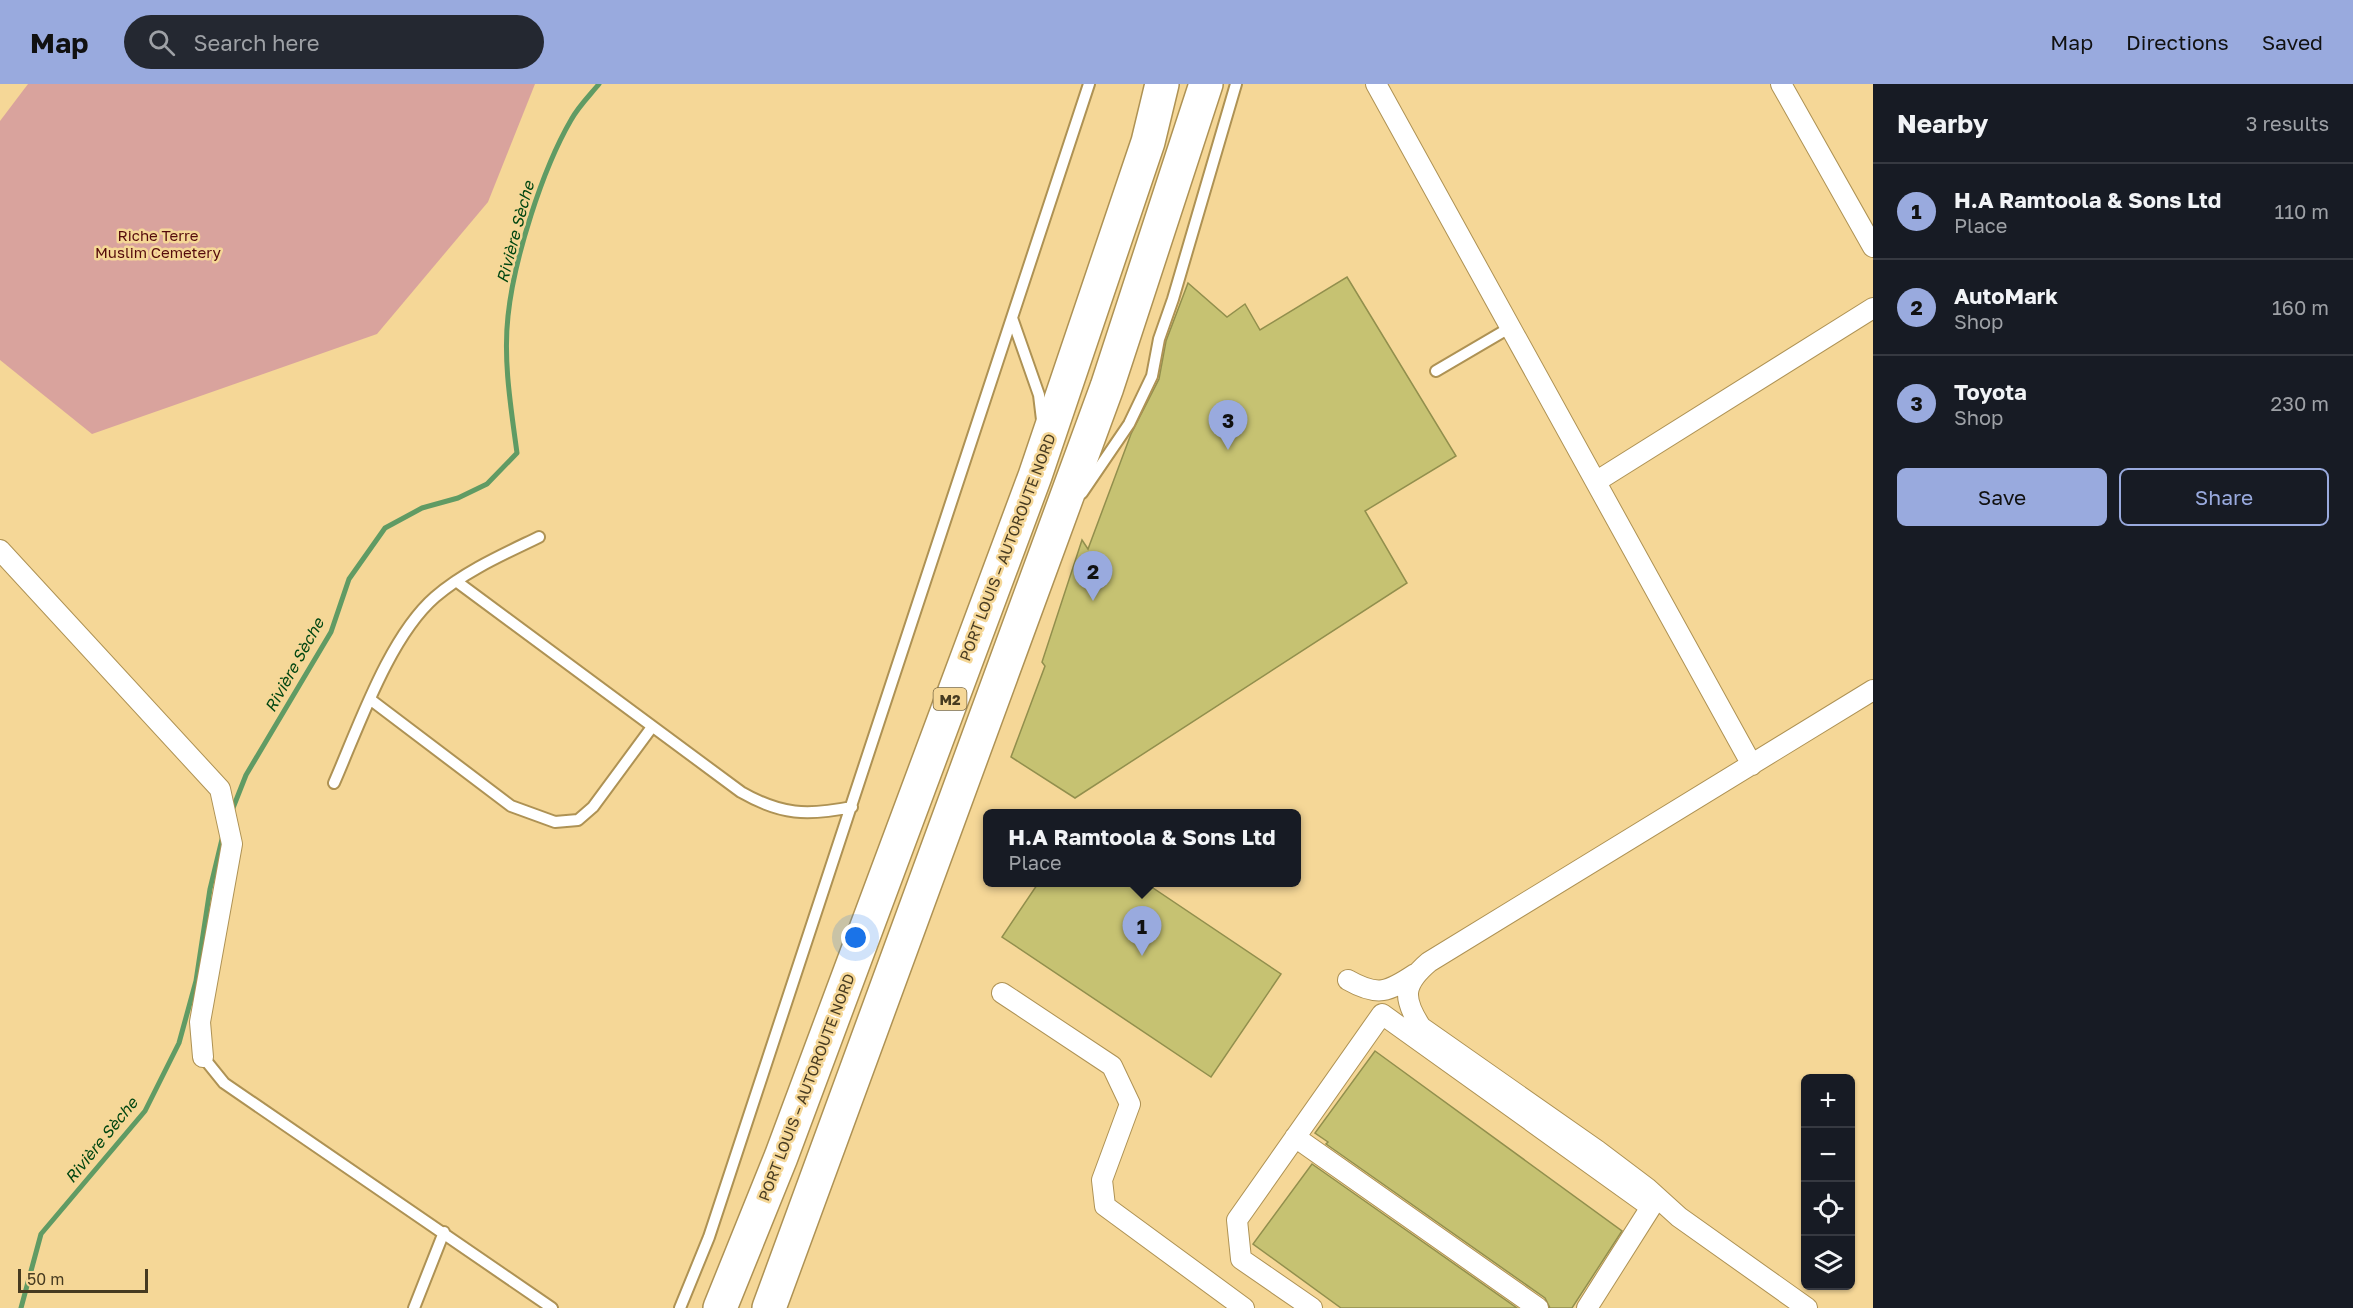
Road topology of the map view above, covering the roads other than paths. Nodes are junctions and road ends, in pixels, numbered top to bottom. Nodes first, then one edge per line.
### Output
1 (1089, 84) edge
2 (1162, 84) edge
3 (1206, 84) edge
4 (1236, 84) edge
5 (1376, 84) edge
6 (1781, 84) edge
7 (1873, 248) edge
8 (1873, 308) edge
9 (1012, 318) junction
10 (1511, 327) junction
11 (1436, 371) dead end
12 (1035, 476) junction
13 (1597, 481) junction
14 (539, 537) dead end
15 (1051, 540) junction
16 (0, 550) edge
17 (456, 581) junction
18 (1873, 690) edge
19 (371, 700) junction
20 (652, 727) junction
21 (1752, 765) junction
22 (334, 783) dead end
23 (852, 807) junction
24 (1415, 974) junction
25 (1348, 980) dead end
26 (1002, 993) dead end
27 (203, 1057) joint
28 (1295, 1137) junction
29 (823, 1164) junction
30 (444, 1232) junction
31 (804, 1248) dead end
32 (414, 1308) edge
33 (552, 1308) edge
34 (680, 1308) edge
35 (720, 1308) edge
36 (769, 1308) edge
37 (1244, 1308) edge
38 (1312, 1308) edge
39 (1538, 1308) edge
40 (1587, 1308) edge
41 (1807, 1308) edge

1 - 9 lane
2 - 12 highway, PORT LOUIS – AUTOROUTE NORD / M2
3 - 15 highway, M2
4 - 15 lane
5 - 10 street
6 - 7 street
8 - 13 street
9 - 12 lane
9 - 23 lane
10 - 11 lane
10 - 13 street
12 - 35 highway, PORT LOUIS – AUTOROUTE NORD / M2
13 - 21 street
14 - 17 lane
15 - 29 highway, M2
16 - 27 street
17 - 19 lane
17 - 20 lane
18 - 21 street
19 - 20 lane
19 - 22 lane
20 - 23 lane
21 - 24 street
23 - 34 lane
24 - 25 street
24 - 41 street
26 - 37 street
27 - 30 lane
28 - 38 street
28 - 39 street
28 - 40 street
29 - 31 lane
29 - 36 highway, M2
30 - 32 lane
30 - 33 lane

